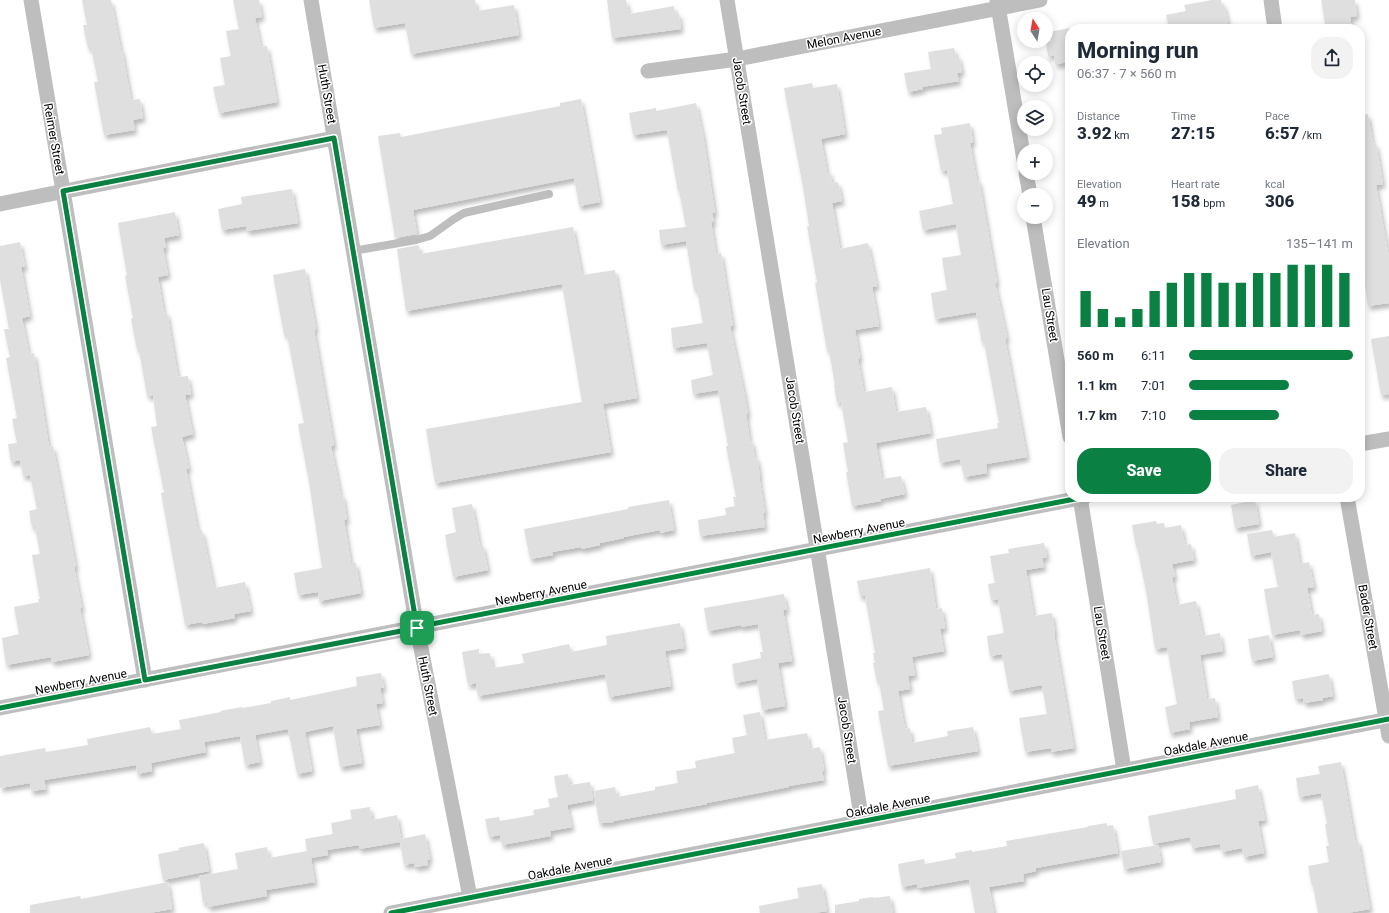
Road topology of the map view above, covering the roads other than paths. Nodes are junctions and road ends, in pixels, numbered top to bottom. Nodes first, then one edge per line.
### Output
1 (31, 0) edge
2 (311, 0) edge
3 (727, 0) edge
4 (1040, 0) edge
5 (1271, 0) edge
6 (998, 4) edge
7 (1274, 24) edge
8 (736, 59) junction
9 (648, 71) dead end
10 (334, 138) junction
11 (1021, 144) edge
12 (63, 191) junction
13 (549, 194) dead end
14 (0, 204) edge
15 (1034, 224) edge
16 (353, 251) junction
17 (1065, 407) edge
18 (1389, 439) edge
19 (1365, 443) edge
20 (1065, 500) edge
21 (1083, 502) edge
22 (1348, 502) edge
23 (818, 549) junction
24 (417, 628) junction
25 (145, 680) junction
26 (0, 708) edge
27 (1388, 719) edge
28 (1389, 736) edge
29 (1124, 770) junction
30 (862, 821) junction
31 (470, 897) junction
32 (391, 913) edge

1 - 12 street, Reimer Street
2 - 10 street, Huth Street
3 - 8 street, Jacob Street
4 - 6 street, Melon Avenue
5 - 7 street
6 - 8 street, Melon Avenue
6 - 11 street
8 - 9 street, Melon Avenue
8 - 23 street, Jacob Street
10 - 12 street
10 - 16 street, Huth Street
12 - 14 street
12 - 25 street, Reimer Street
13 - 16 lane
15 - 17 street, Lau Street
16 - 24 street, Huth Street
18 - 19 street
20 - 23 street, Newberry Avenue
21 - 29 street, Lau Street
22 - 27 street, Bader Street
23 - 24 street, Newberry Avenue
23 - 30 street, Jacob Street
24 - 25 street, Newberry Avenue
24 - 31 street, Huth Street
25 - 26 street, Newberry Avenue
27 - 28 street, Bader Street
27 - 29 street, Oakdale Avenue
29 - 30 street, Oakdale Avenue
30 - 31 street, Oakdale Avenue
31 - 32 street, Oakdale Avenue

